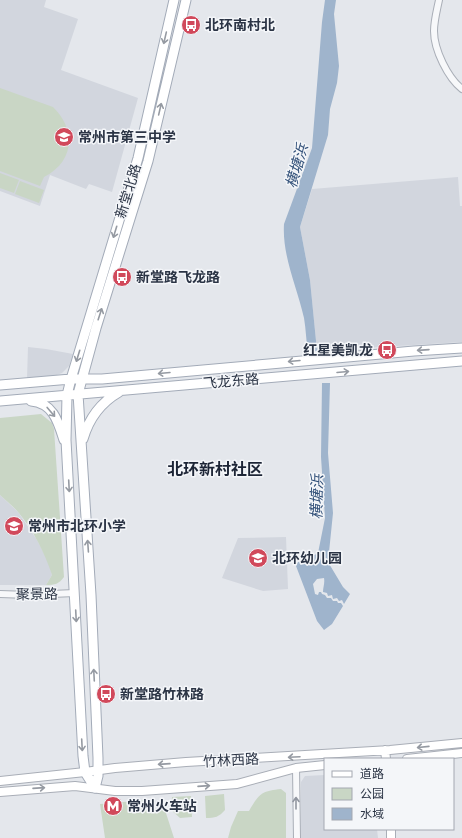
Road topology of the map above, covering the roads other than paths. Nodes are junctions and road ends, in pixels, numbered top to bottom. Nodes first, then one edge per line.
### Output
1 (174, 0) edge
2 (186, 0) edge
3 (439, 0) edge
4 (462, 89) edge
5 (462, 348) edge
6 (462, 361) edge
7 (71, 379) junction
8 (82, 379) junction
9 (0, 385) edge
10 (122, 391) junction
11 (78, 394) junction
12 (68, 395) junction
13 (16, 400) junction
14 (0, 401) edge
15 (81, 445) junction
16 (66, 447) junction
17 (75, 593) junction
18 (0, 594) edge
19 (462, 743) edge
20 (387, 750) junction
21 (462, 753) edge
22 (386, 758) edge
23 (390, 758) edge
24 (416, 758) edge
25 (324, 765) edge
26 (296, 768) junction
27 (85, 772) junction
28 (98, 773) junction
29 (0, 781) edge
30 (95, 788) junction
31 (0, 792) edge
32 (297, 838) edge

1 -> 7 main road, 新堂北路
8 -> 2 main road, 新堂北路
3 - 4 street
5 -> 8 main road, 飞龙东路
10 -> 6 main road, 飞龙东路
7 - 8 main road, 飞龙东路
7 - 9 main road, 飞龙东路
7 - 12 main road, 新堂北路
8 - 11 main road, 新堂北路
10 - 11 main road, 飞龙东路
10 - 15 main road
11 - 12 main road, 飞龙东路
11 - 15 main road, 新堂北路
12 - 13 main road, 飞龙东路
12 - 16 main road, 新堂北路
13 - 14 main road, 飞龙东路
13 -> 16 main road
28 -> 15 main road, 新堂北路
16 -> 17 main road
17 - 18 street, 聚景路
17 -> 27 main road
19 -> 20 main road, 竹林西路
20 - 22 main road
20 - 23 main road
20 -> 28 main road, 竹林西路
21 - 24 main road
25 - 26 main road, 竹林西路
30 -> 26 main road, 竹林西路
32 -> 26 street
27 - 28 main road, 竹林西路
27 - 29 main road, 竹林西路
27 - 30 main road
28 - 30 main road, 新堂北路
31 -> 30 main road, 竹林西路

